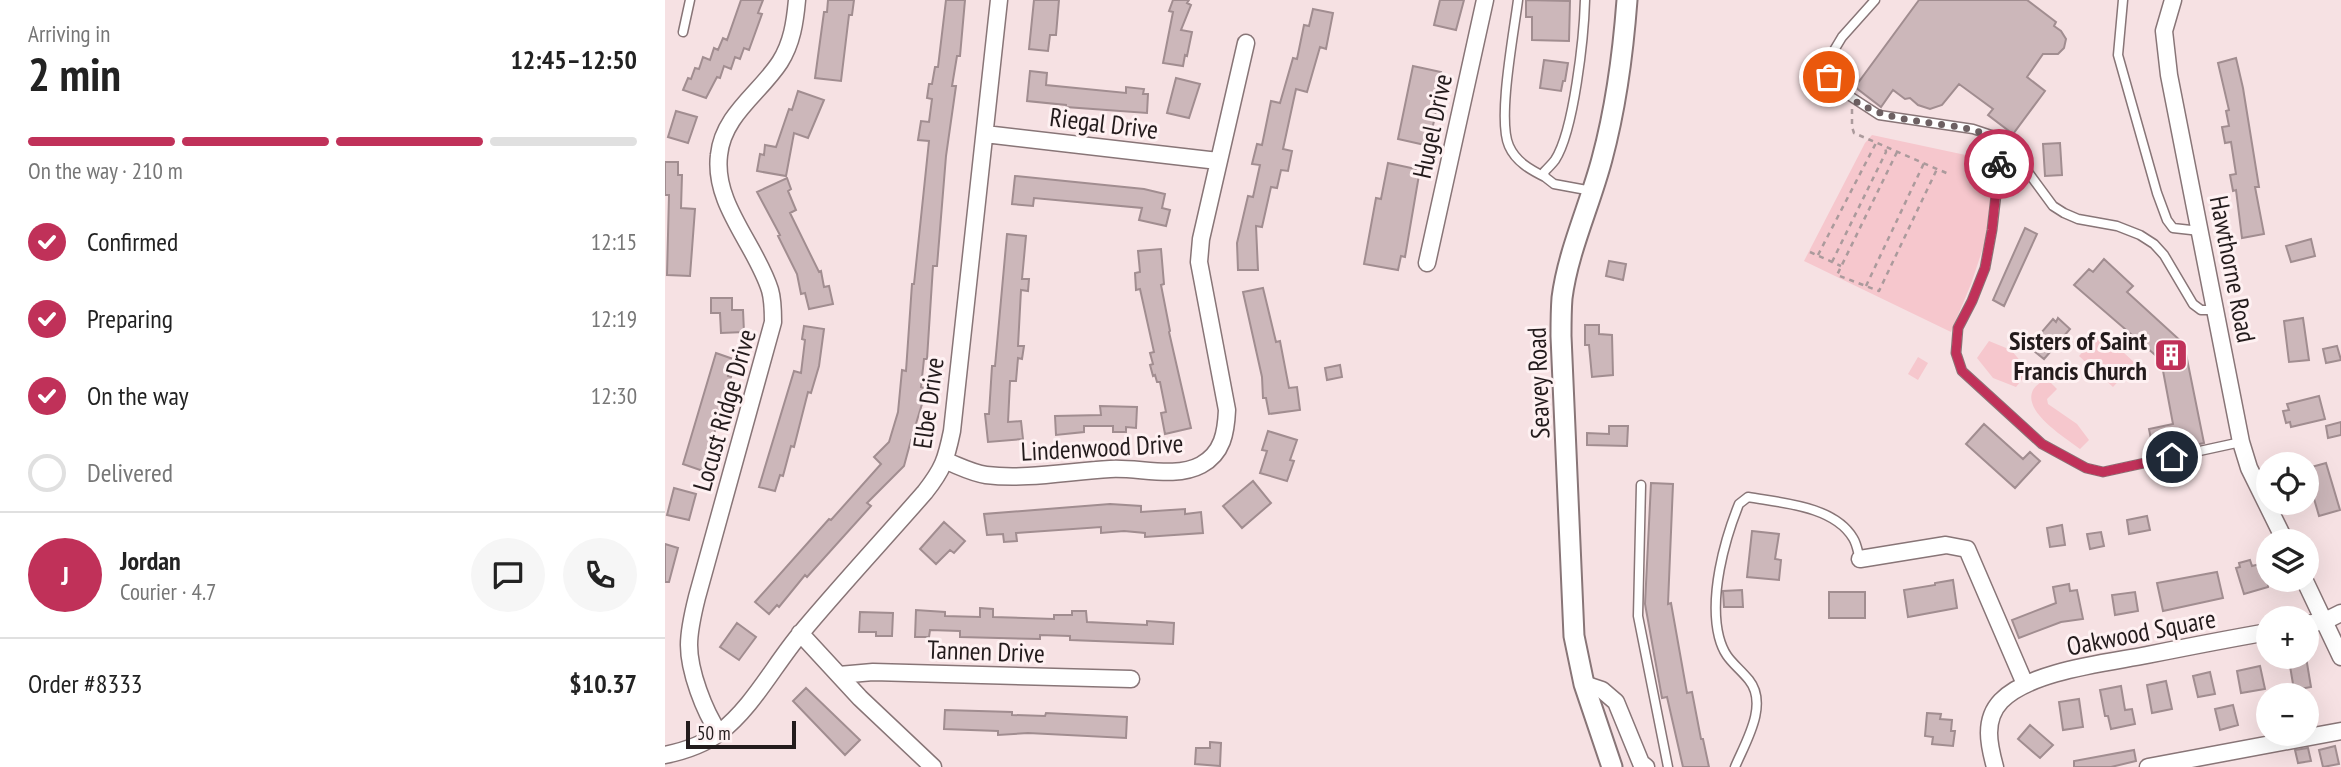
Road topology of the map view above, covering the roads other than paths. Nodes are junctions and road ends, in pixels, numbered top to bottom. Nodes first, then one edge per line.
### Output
1 (690, 0) edge
2 (797, 0) edge
3 (999, 0) edge
4 (1485, 0) edge
5 (1518, 0) edge
6 (1584, 0) edge
7 (1627, 0) edge
8 (1875, 0) edge
9 (2123, 0) edge
10 (2173, 0) edge
11 (683, 32) dead end
12 (1246, 43) dead end
13 (985, 134) junction
14 (2002, 144) junction
15 (1218, 161) junction
16 (1545, 177) junction
17 (1592, 191) junction
18 (2200, 231) junction
19 (1427, 263) dead end
20 (2216, 310) junction
21 (2241, 442) junction
22 (946, 461) junction
23 (1641, 485) dead end
24 (2279, 529) edge
25 (1860, 559) joint
26 (2310, 592) edge
27 (2341, 613) edge
28 (2325, 621) junction
29 (2319, 622) edge
30 (800, 633) junction
31 (2256, 634) edge
32 (2341, 657) edge
33 (839, 675) junction
34 (1131, 679) dead end
35 (1584, 684) junction
36 (2025, 684) junction
37 (2341, 732) edge
38 (719, 733) junction
39 (665, 755) edge
40 (933, 767) edge
41 (1612, 767) edge
42 (1646, 767) edge
43 (1668, 767) edge
44 (1735, 767) edge
45 (1995, 767) edge
46 (2148, 767) edge

1 - 11 lane
2 - 38 street, Locust Ridge Drive
3 - 13 street, Elbe Drive
4 - 19 street, Hugel Drive
5 - 16 lane
6 - 16 lane
7 - 17 street, Seavey Road
8 - 14 lane
9 - 18 lane
10 - 18 street, Hawthorne Road
12 - 15 street, Lindenwood Drive
13 - 15 street, Riegal Drive
13 - 22 street, Elbe Drive
14 - 20 lane
14 - 21 lane
15 - 22 street, Lindenwood Drive
16 - 17 lane
17 - 35 street, Seavey Road
18 - 20 street, Hawthorne Road
20 - 21 street, Hawthorne Road
21 - 24 street, Hawthorne Road
22 - 30 street, Elbe Drive
23 - 43 lane
25 - 36 street
25 - 44 lane
26 - 28 street
27 - 28 street
28 - 29 street
28 - 32 street
30 - 33 street
30 - 38 street, Elbe Drive
31 - 36 street, Oakwood Square
33 - 34 street, Tannen Drive
33 - 40 street
35 - 41 street, Seavey Road
35 - 42 street
36 - 45 street, Oakwood Square
37 - 46 street
38 - 39 street, Elbe Drive

